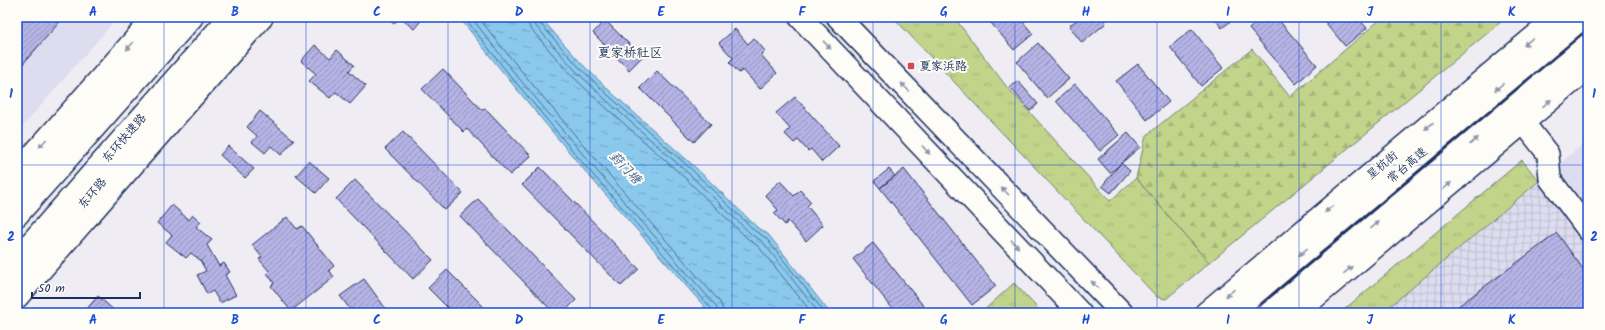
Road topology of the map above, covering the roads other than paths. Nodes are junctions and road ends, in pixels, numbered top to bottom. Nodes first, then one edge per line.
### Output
1 (155, 17) edge
2 (174, 17) edge
3 (192, 17) edge
4 (230, 17) edge
5 (246, 17) edge
6 (262, 17) edge
7 (800, 17) edge
8 (838, 17) edge
9 (1558, 17) edge
10 (1583, 17) edge
11 (1588, 45) edge
12 (1588, 68) edge
13 (927, 110) junction
14 (1523, 122) junction
15 (907, 130) junction
16 (1548, 154) junction
17 (17, 173) edge
18 (17, 194) edge
19 (1588, 208) edge
20 (17, 215) edge
21 (1588, 230) edge
22 (17, 259) edge
23 (17, 278) edge
24 (17, 297) edge
25 (1080, 313) edge
26 (1122, 313) edge
27 (1206, 313) edge
28 (1231, 313) edge
29 (1270, 313) edge
30 (1296, 313) edge

1 -> 17 main road
2 - 18 main road
3 - 20 main road
4 - 22 main road, 东环快速路
5 - 23 main road, 东环路
6 - 24 main road
7 -> 15 main road
13 -> 8 main road
9 -> 27 main road, 星杭街
10 -> 28 main road, 常台高速
29 -> 11 main road, 常台高速
14 -> 12 main road
13 - 15 main road
26 -> 13 main road
14 - 16 street
30 -> 14 main road
15 -> 25 main road
16 - 19 street
16 - 21 street

